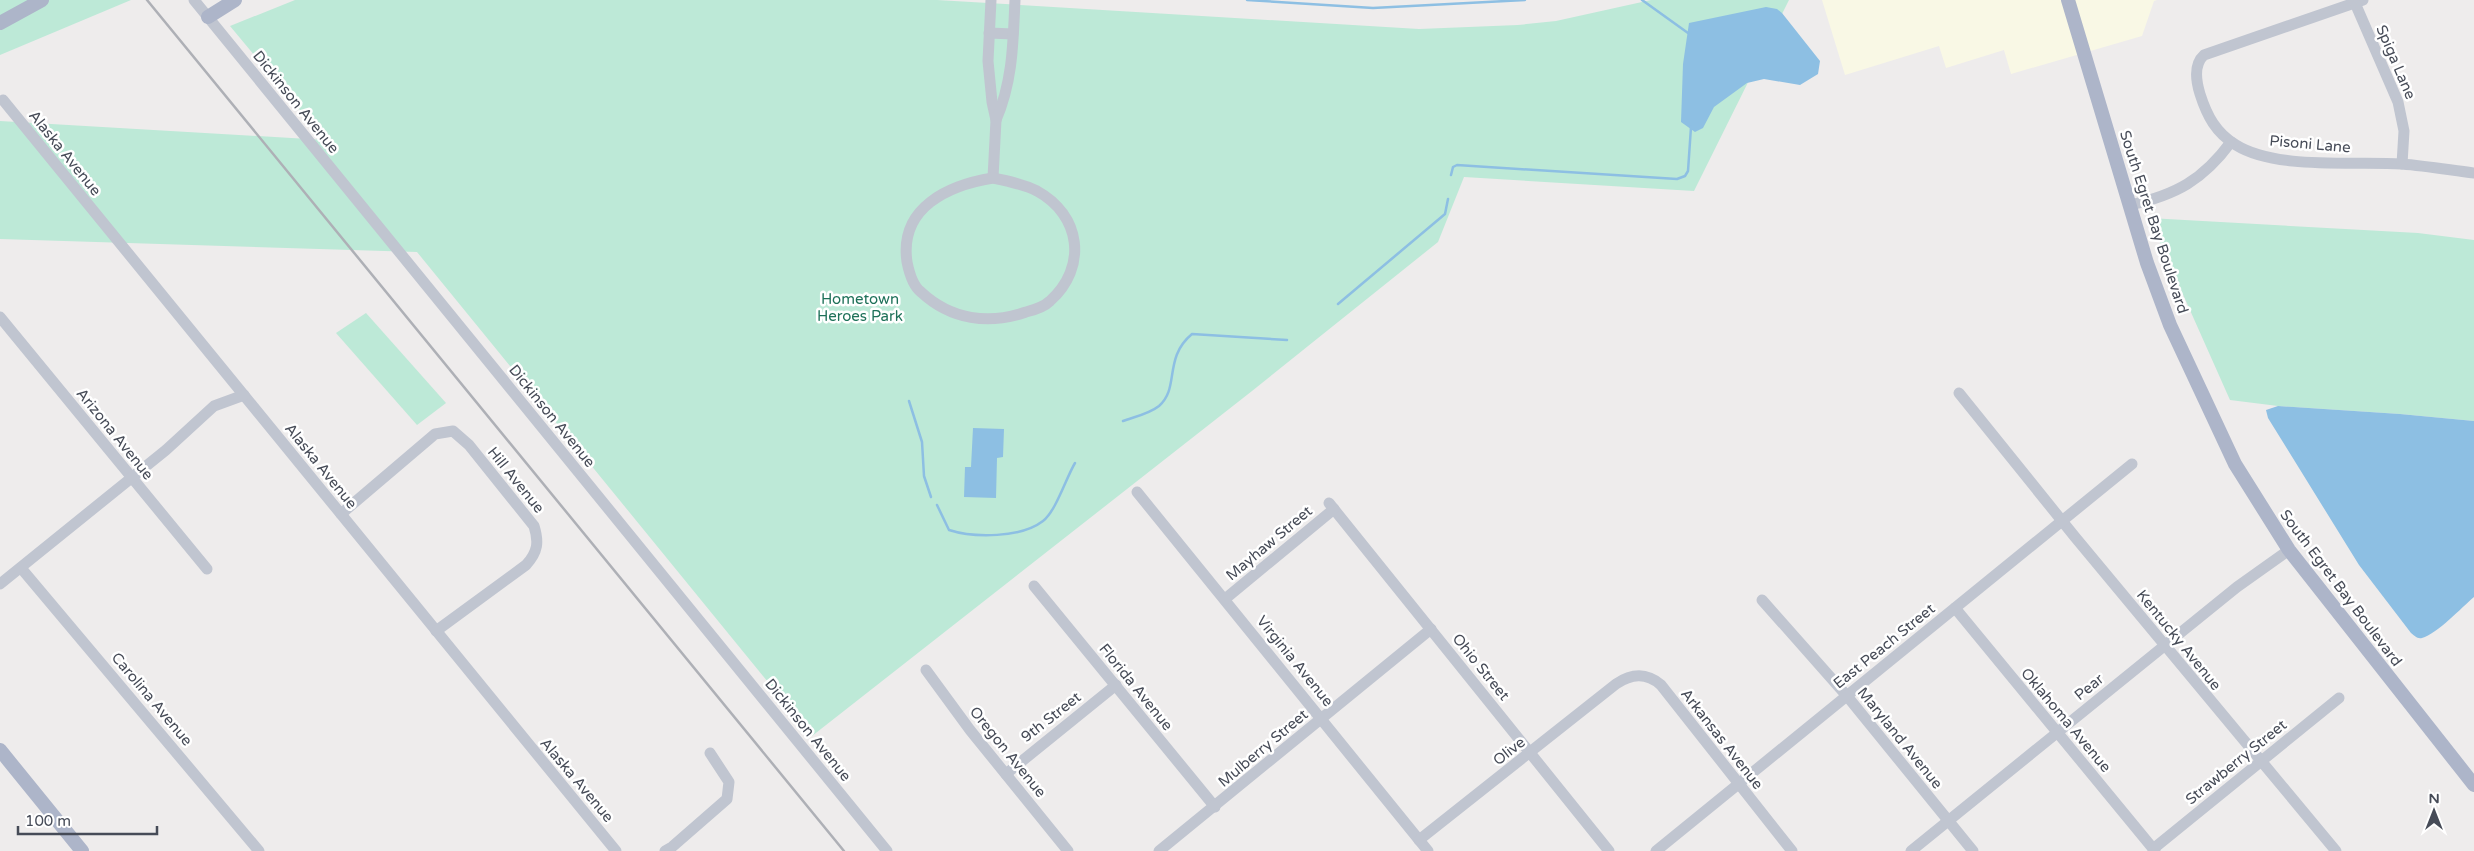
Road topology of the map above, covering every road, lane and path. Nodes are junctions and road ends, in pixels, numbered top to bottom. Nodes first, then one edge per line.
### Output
1 (42, 0) edge
2 (194, 0) edge
3 (236, 0) edge
4 (991, 0) edge
5 (1015, 0) edge
6 (2068, 0) edge
7 (2359, 2) edge
8 (208, 17) junction
9 (0, 23) edge
10 (989, 33) junction
11 (1013, 34) junction
12 (3, 100) dead end
13 (996, 120) junction
14 (2231, 142) junction
15 (2402, 164) junction
16 (2474, 173) edge
17 (994, 178) junction
18 (2130, 205) junction
19 (0, 317) edge
20 (1959, 393) dead end
21 (244, 395) junction
22 (2132, 464) dead end
23 (131, 478) junction
24 (1136, 492) dead end
25 (1332, 506) joint
26 (341, 514) junction
27 (2062, 521) junction
28 (2289, 550) junction
29 (21, 568) junction
30 (207, 569) dead end
31 (0, 584) edge
32 (1034, 586) dead end
33 (1224, 600) junction
34 (1762, 600) dead end
35 (1955, 608) junction
36 (1431, 629) junction
37 (436, 631) junction
38 (2164, 646) junction
39 (926, 670) dead end
40 (1616, 684) joint
41 (1116, 685) junction
42 (1847, 696) junction
43 (2339, 698) dead end
44 (1322, 718) junction
45 (2057, 732) junction
46 (0, 750) edge
47 (710, 752) dead end
48 (1531, 753) junction
49 (2261, 762) junction
50 (1006, 774) junction
51 (1738, 783) junction
52 (2474, 785) edge
53 (1215, 807) junction
54 (1948, 821) junction
55 (1419, 840) junction
56 (2154, 850) edge
57 (82, 851) edge
58 (258, 851) edge
59 (616, 851) edge
60 (665, 851) edge
61 (887, 851) edge
62 (1068, 851) edge
63 (1159, 851) edge
64 (1428, 851) edge
65 (1609, 851) edge
66 (1656, 851) edge
67 (1792, 851) edge
68 (1911, 851) edge
69 (1973, 851) edge
70 (2336, 851) edge

1 - 9 main road
2 - 8 street, Dickinson Avenue
3 - 8 main road
4 - 10 street
5 - 11 street
6 - 18 main road, South Egret Bay Boulevard
7 - 14 street, Pisoni Lane
7 - 15 street, Spiga Lane
8 - 61 street, Dickinson Avenue
10 - 11 street
10 - 13 street
11 - 13 street
12 - 21 street, Alaska Avenue
13 - 17 street
14 - 15 street, Pisoni Lane
14 - 18 street
15 - 16 street, Pisoni Lane
17 - 17 street
18 - 28 main road, South Egret Bay Boulevard
19 - 23 street, Arizona Avenue
20 - 27 street, Kentucky Avenue
21 - 23 street
21 - 26 street, Alaska Avenue
22 - 27 street, East Peach Street
23 - 29 street
23 - 30 street, Arizona Avenue
24 - 33 street, Virginia Avenue
25 - 33 street, Mayhaw Street
25 - 36 street, Ohio Street
26 - 37 street, Alaska Avenue
26 - 37 street, Hill Avenue
27 - 35 street, East Peach Street
27 - 38 street, Kentucky Avenue
28 - 38 street, Pear
28 - 52 main road, South Egret Bay Boulevard
29 - 31 street
29 - 58 street, Carolina Avenue
32 - 41 street, Florida Avenue
33 - 44 street, Virginia Avenue
34 - 42 street, Maryland Avenue
35 - 42 street, East Peach Street
35 - 45 street, Oklahoma Avenue
36 - 44 street, Mulberry Street
36 - 48 street, Ohio Street
37 - 59 street, Alaska Avenue
38 - 45 street, Pear
38 - 49 street, Kentucky Avenue
39 - 50 street, Oregon Avenue
40 - 48 street, Olive
40 - 51 street, Arkansas Avenue
41 - 50 street, 9th Street
41 - 53 street, Florida Avenue
42 - 51 street, East Peach Street
42 - 54 street, Maryland Avenue
43 - 49 street, Strawberry Street
44 - 53 street, Mulberry Street
44 - 55 street, Virginia Avenue
45 - 54 street, Pear
45 - 56 street, Oklahoma Avenue
46 - 57 main road
47 - 60 street
48 - 55 street, Olive
48 - 65 street, Ohio Street
49 - 56 street, Strawberry Street
49 - 70 street, Kentucky Avenue
50 - 62 street, Oregon Avenue
51 - 66 street, East Peach Street
51 - 67 street, Arkansas Avenue
53 - 63 street, Mulberry Street
54 - 68 street, Pear
54 - 69 street, Maryland Avenue
55 - 64 street, Virginia Avenue

